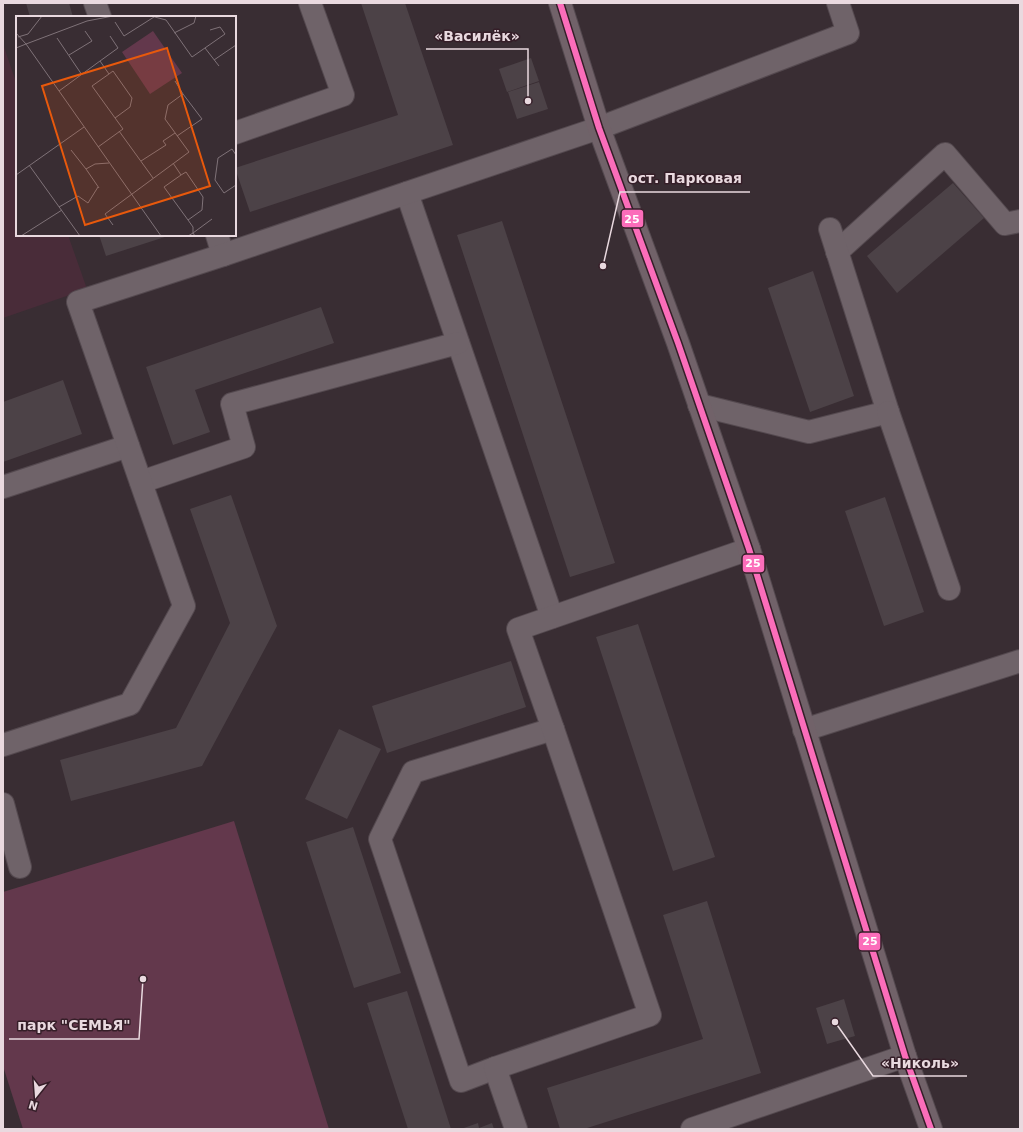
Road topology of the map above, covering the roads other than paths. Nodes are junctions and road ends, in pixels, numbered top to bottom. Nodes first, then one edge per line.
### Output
1 (95, 3) edge
2 (310, 3) edge
3 (560, 3) edge
4 (838, 3) edge
5 (100, 16) edge
6 (599, 128) junction
7 (236, 133) edge
8 (407, 193) junction
9 (1020, 221) edge
10 (830, 229) dead end
11 (220, 245) edge
12 (837, 252) junction
13 (458, 343) junction
14 (699, 405) junction
15 (888, 412) junction
16 (128, 446) junction
17 (141, 482) junction
18 (3, 487) edge
19 (749, 549) junction
20 (949, 589) dead end
21 (552, 617) junction
22 (1020, 661) edge
23 (553, 729) junction
24 (804, 730) junction
25 (3, 745) edge
26 (3, 804) edge
27 (20, 867) dead end
28 (905, 1056) junction
29 (495, 1068) junction
30 (699, 1128) edge
31 (516, 1129) edge
32 (932, 1129) edge

1 - 5 street
2 - 7 street
3 - 6 main road
4 - 6 street
6 - 8 street
6 - 14 main road
8 - 11 street
8 - 13 street
9 - 12 street
10 - 12 street
11 - 16 street
12 - 15 street
13 - 17 street
13 - 21 street
14 - 15 street
14 - 19 main road
15 - 20 street
16 - 17 street
16 - 18 street
17 - 25 street
19 - 21 street
19 - 24 main road
21 - 23 street
22 - 24 street
23 - 29 street
23 - 29 street
24 - 28 main road
26 - 27 street
28 - 30 street
28 - 32 main road
29 - 31 street

